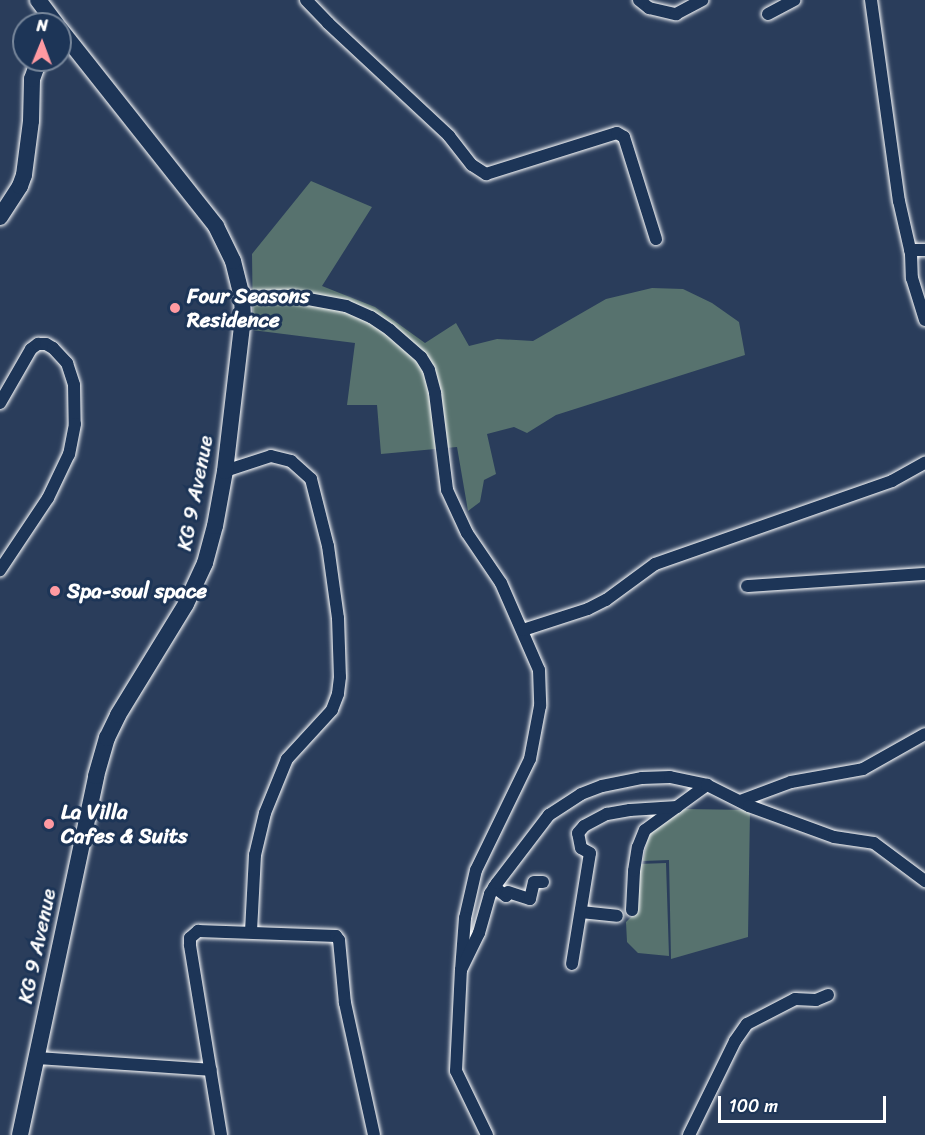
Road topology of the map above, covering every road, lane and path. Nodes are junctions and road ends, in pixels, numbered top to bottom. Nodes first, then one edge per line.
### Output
1 (306, 0) edge
2 (702, 0) edge
3 (794, 0) edge
4 (871, 0) edge
5 (649, 3) edge
6 (768, 14) dead end
7 (72, 45) edge
8 (35, 72) edge
9 (0, 217) edge
10 (656, 239) dead end
11 (910, 250) junction
12 (925, 250) edge
13 (242, 297) junction
14 (925, 320) edge
15 (0, 403) edge
16 (925, 464) edge
17 (225, 471) junction
18 (0, 570) edge
19 (925, 574) edge
20 (747, 586) dead end
21 (523, 630) junction
22 (925, 734) edge
23 (707, 785) junction
24 (740, 801) junction
25 (677, 807) junction
26 (925, 881) edge
27 (543, 882) dead end
28 (494, 887) junction
29 (632, 910) dead end
30 (581, 912) junction
31 (618, 916) dead end
32 (251, 932) junction
33 (572, 964) dead end
34 (460, 970) junction
35 (828, 995) dead end
36 (36, 1058) junction
37 (210, 1070) junction
38 (20, 1135) edge
39 (221, 1135) edge
40 (374, 1135) edge
41 (488, 1135) edge
42 (689, 1135) edge

1 - 10 street
2 - 5 street
3 - 6 street
4 - 11 street
7 - 13 main road, KG 9 Avenue
8 - 9 main road
11 - 12 street
11 - 14 street
13 - 17 main road, KG 9 Avenue
13 - 21 street
15 - 18 street
16 - 21 street
17 - 32 street
17 - 36 main road, KG 9 Avenue
19 - 20 street
21 - 34 street
22 - 24 street
23 - 24 street
23 - 25 street
23 - 28 street
24 - 26 street
25 - 29 street
25 - 30 street
27 - 28 street
28 - 34 street
30 - 31 street
30 - 33 street
32 - 37 street
32 - 40 street
34 - 41 street
35 - 42 street
36 - 37 street
36 - 38 main road, KG 9 Avenue
37 - 39 street

